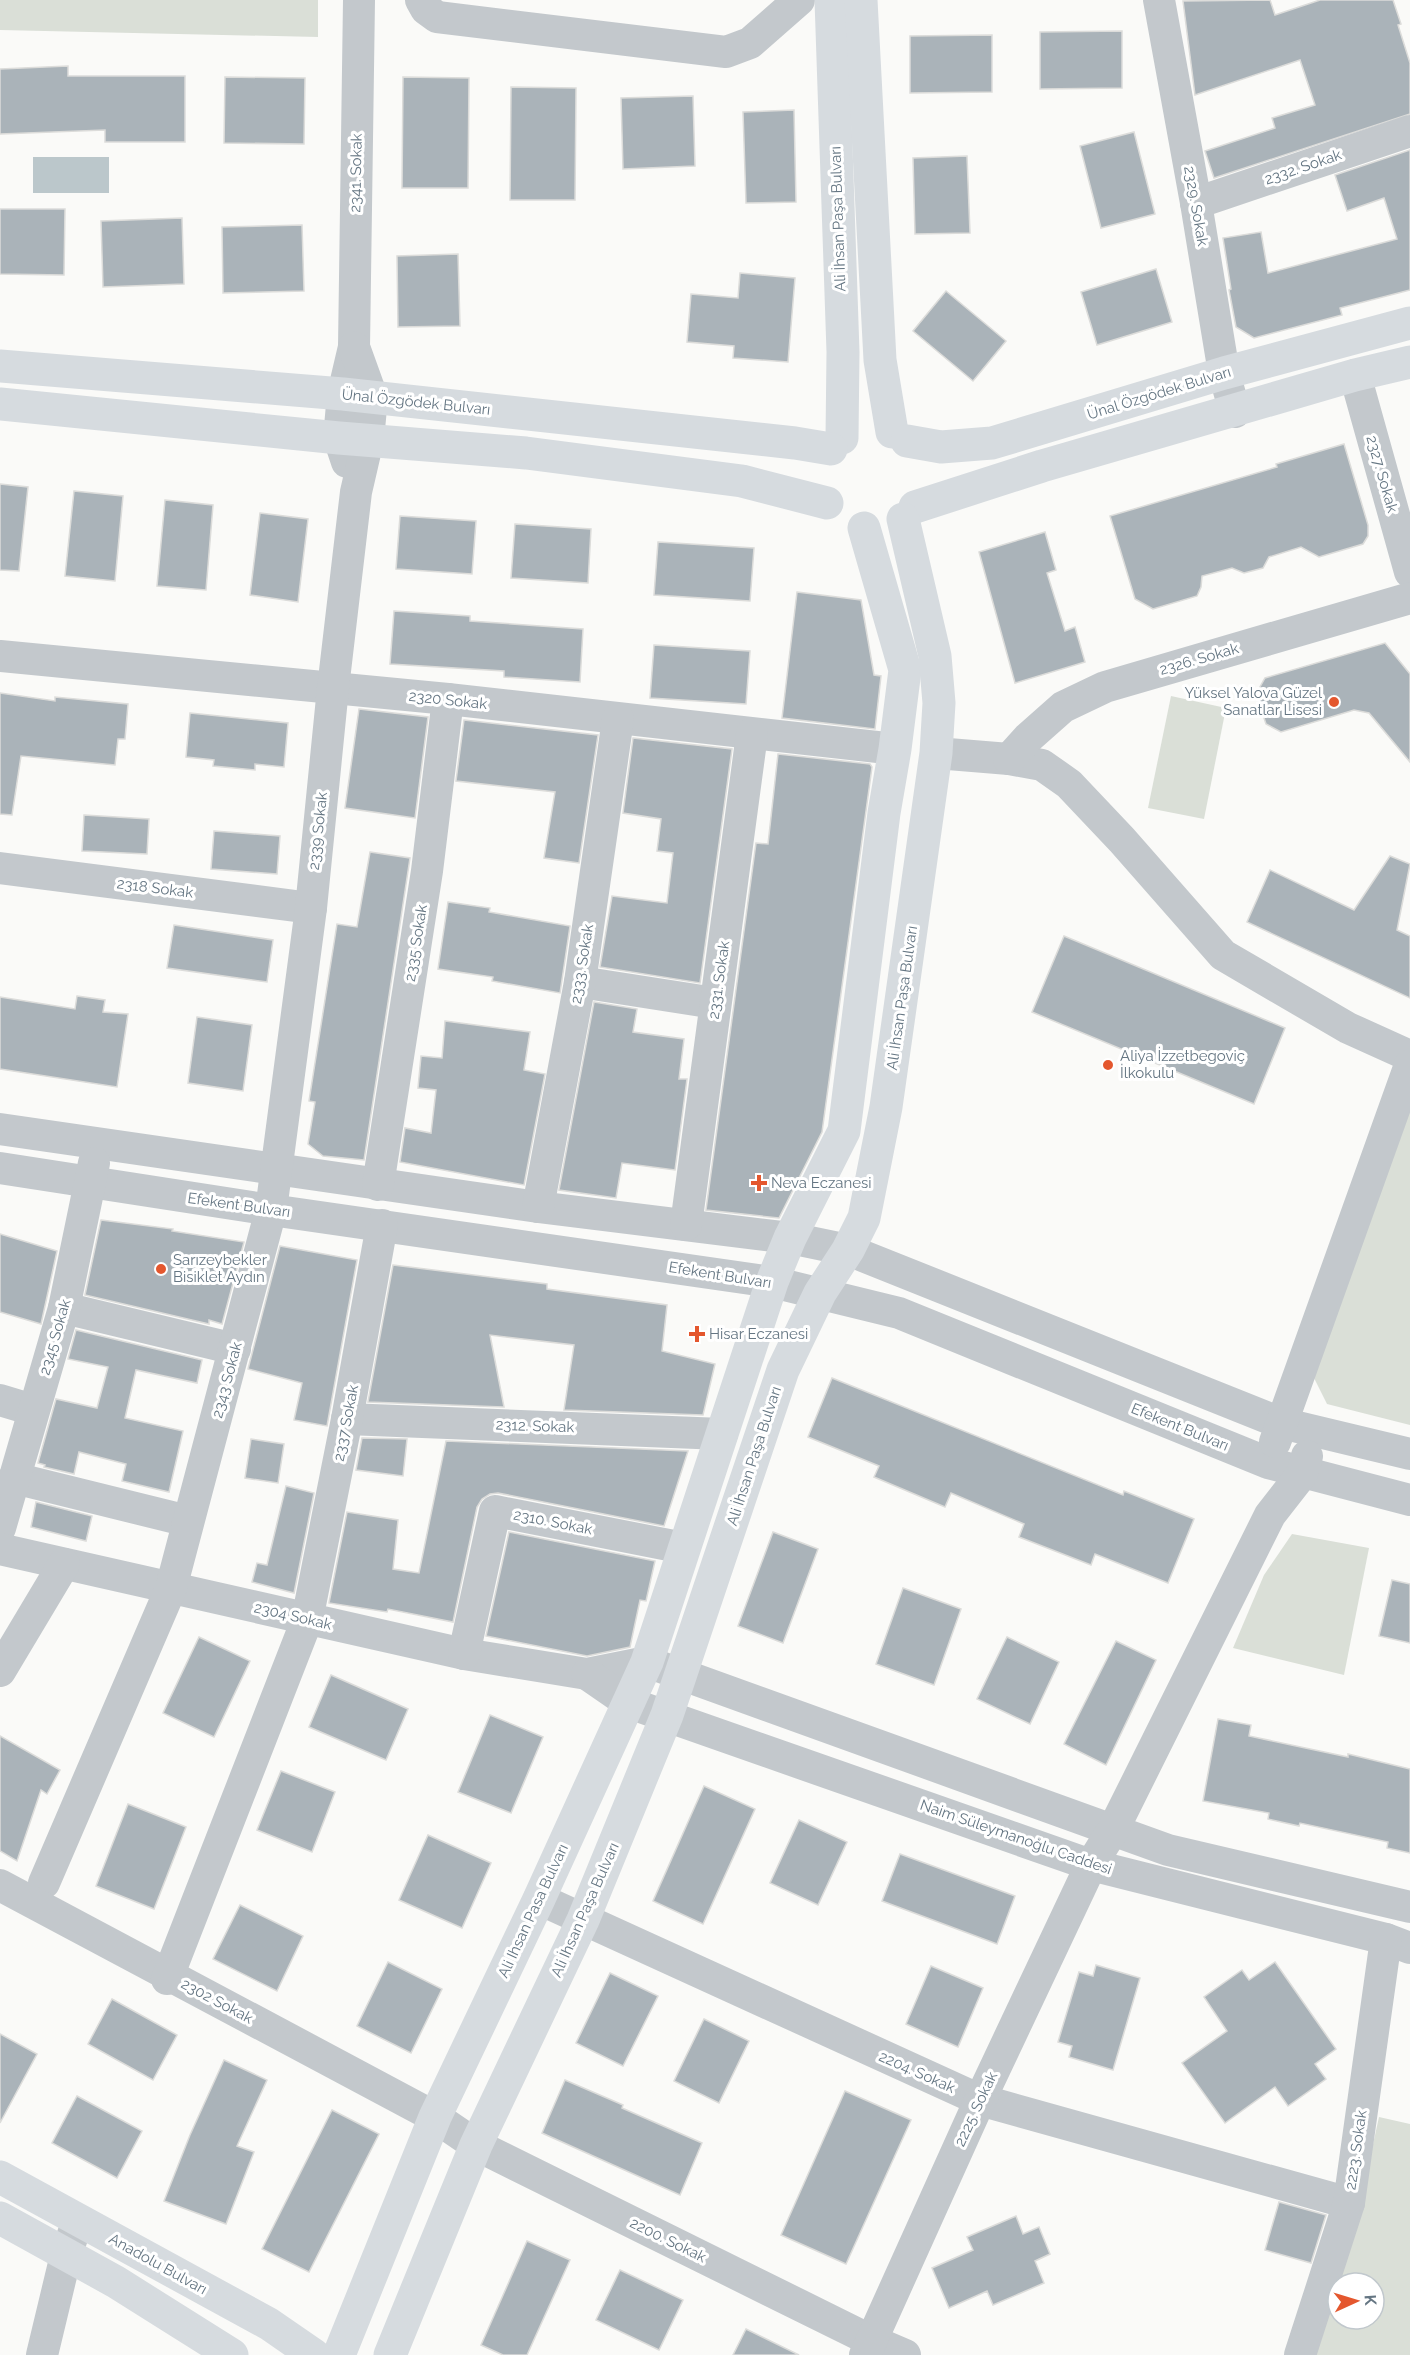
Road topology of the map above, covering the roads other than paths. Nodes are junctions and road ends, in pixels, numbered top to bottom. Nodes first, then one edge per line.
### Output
1 (359, 0) edge
2 (421, 0) edge
3 (799, 0) edge
4 (831, 0) edge
5 (861, 0) edge
6 (1159, 0) edge
7 (1410, 131) edge
8 (1196, 203) junction
9 (1410, 323) edge
10 (1410, 362) edge
11 (0, 366) edge
12 (1224, 373) junction
13 (1355, 375) junction
14 (357, 396) junction
15 (0, 404) edge
16 (1234, 412) junction
17 (899, 437) junction
18 (354, 439) junction
19 (836, 443) junction
20 (827, 502) junction
21 (909, 513) junction
22 (864, 528) junction
23 (1410, 572) edge
24 (1410, 598) edge
25 (0, 656) edge
26 (333, 688) junction
27 (448, 699) junction
28 (618, 719) junction
29 (752, 734) junction
30 (895, 749) junction
31 (936, 753) junction
32 (1009, 759) junction
33 (0, 868) edge
34 (311, 908) junction
35 (580, 982) junction
36 (716, 1003) junction
37 (1410, 1056) edge
38 (1410, 1065) edge
39 (0, 1129) edge
40 (98, 1143) junction
41 (0, 1168) edge
42 (276, 1170) junction
43 (90, 1182) junction
44 (378, 1185) junction
45 (538, 1208) junction
46 (271, 1210) junction
47 (382, 1225) junction
48 (686, 1225) junction
49 (790, 1238) junction
50 (848, 1250) junction
51 (772, 1282) junction
52 (820, 1293) junction
53 (64, 1308) junction
54 (235, 1349) junction
55 (0, 1400) edge
56 (33, 1410) junction
57 (348, 1419) junction
58 (1281, 1423) junction
59 (1315, 1431) junction
60 (722, 1434) junction
61 (1410, 1454) edge
62 (1268, 1463) junction
63 (1302, 1474) junction
64 (14, 1478) junction
65 (1410, 1500) edge
66 (1270, 1515) junction
67 (188, 1521) junction
68 (0, 1528) edge
69 (684, 1548) junction
70 (0, 1549) edge
71 (64, 1564) junction
72 (171, 1588) junction
73 (307, 1620) junction
74 (464, 1654) junction
75 (647, 1662) junction
76 (0, 1671) edge
77 (587, 1674) junction
78 (683, 1674) junction
79 (629, 1703) junction
80 (667, 1715) junction
81 (1114, 1828) junction
82 (1091, 1865) junction
83 (44, 1883) dead end
84 (0, 1884) edge
85 (539, 1899) junction
86 (1410, 1907) edge
87 (583, 1920) junction
88 (1398, 1944) edge
89 (168, 1977) junction
90 (980, 2100) junction
91 (435, 2117) junction
92 (476, 2145) junction
93 (0, 2177) edge
94 (1349, 2203) junction
95 (0, 2218) edge
96 (78, 2220) junction
97 (66, 2255) junction
98 (867, 2347) edge
99 (42, 2355) edge
100 (232, 2355) edge
101 (314, 2355) edge
102 (339, 2355) edge
103 (390, 2355) edge
104 (905, 2355) edge
105 (1300, 2355) edge

1 - 14 street, 2341. Sokak
2 - 3 street
4 - 19 main road, Ali İhsan Paşa Bulvarı
5 - 17 main road
6 - 8 street, 2329. Sokak
7 - 8 street, 2332. Sokak
8 - 12 street, 2329. Sokak
9 - 12 main road, Ünal Özgödek Bulvarı
10 - 13 main road
11 - 14 main road, Ünal Özgödek Bulvarı
12 - 16 street, 2329. Sokak
12 - 17 main road, Ünal Özgödek Bulvarı
13 - 16 main road
13 - 23 street, 2327. Sokak
14 - 18 street
14 - 19 main road, Ünal Özgödek Bulvarı
15 - 18 main road
16 - 21 main road
17 - 19 main road
17 - 21 main road
18 - 20 main road
18 - 26 street, 2339 Sokak
19 - 20 main road
20 - 22 main road
21 - 22 main road
21 - 31 main road, Ali İhsan Paşa Bulvarı
22 - 30 main road
24 - 32 street, 2326. Sokak
25 - 26 street, 2320 Sokak
26 - 27 street, 2320 Sokak
26 - 34 street, 2339 Sokak
27 - 28 street, 2320 Sokak
27 - 44 street, 2335 Sokak
28 - 29 street, 2320 Sokak
28 - 35 street, 2333. Sokak
29 - 30 street, 2320 Sokak
29 - 36 street, 2331. Sokak
30 - 49 main road
31 - 32 street
31 - 50 main road, Ali İhsan Paşa Bulvarı
32 - 37 street
33 - 34 street, 2318 Sokak
34 - 42 street, 2339 Sokak
35 - 36 street
35 - 45 street, 2333. Sokak
36 - 48 street, 2331. Sokak
38 - 58 street
39 - 40 street
40 - 42 street
40 - 43 street, 2345 Sokak
41 - 43 street, Efekent Bulvarı
42 - 44 street
42 - 46 street, 2343 Sokak
43 - 46 street, Efekent Bulvarı
43 - 53 street, 2345 Sokak
44 - 45 street
45 - 48 street
46 - 47 street, Efekent Bulvarı
46 - 54 street, 2343 Sokak
47 - 51 street, Efekent Bulvarı
47 - 57 street, 2337 Sokak
48 - 49 street
49 - 50 street
49 - 51 main road
50 - 52 main road, Ali İhsan Paşa Bulvarı
50 - 58 street
51 - 52 street, Efekent Bulvarı
51 - 60 main road
52 - 62 street, Efekent Bulvarı
52 - 78 main road, Ali İhsan Paşa Bulvarı
53 - 54 street
53 - 56 street, 2345 Sokak
54 - 67 street, 2343 Sokak
55 - 56 street
56 - 64 street, 2345 Sokak
57 - 60 street, 2312. Sokak
57 - 73 street, 2337 Sokak
58 - 59 street
58 - 62 street
59 - 61 street
59 - 63 street
60 - 69 main road
62 - 63 street, Efekent Bulvarı
62 - 66 street
63 - 65 street, Efekent Bulvarı
63 - 66 street, 2225. Sokak
64 - 67 street
64 - 68 street, 2345 Sokak
66 - 81 street, 2225. Sokak
67 - 72 street, 2343 Sokak
69 - 74 street, 2310. Sokak
69 - 75 main road
70 - 71 street, 2304 Sokak
71 - 72 street, 2304 Sokak
71 - 76 street
72 - 73 street, 2304 Sokak
72 - 83 street, 2343 Sokak
73 - 74 street, 2304 Sokak
73 - 89 street, 2337 Sokak
74 - 77 street, 2304 Sokak
75 - 77 street
75 - 78 street
75 - 79 main road
77 - 79 street, Naim Süleymanoğlu Caddesi
78 - 80 main road, Ali İhsan Paşa Bulvarı
78 - 81 street
79 - 80 street, Naim Süleymanoğlu Caddesi
79 - 85 main road, Ali Ihsan Pasa Bulvarı
80 - 82 street, Naim Süleymanoğlu Caddesi
80 - 87 main road, Ali İhsan Paşa Bulvarı
81 - 82 street, 2225. Sokak
81 - 86 street
82 - 88 street, Naim Süleymanoğlu Caddesi
82 - 90 street, 2225. Sokak
84 - 89 street, 2302 Sokak
85 - 87 street, 2204. Sokak
85 - 91 main road, Ali Ihsan Pasa Bulvarı
87 - 90 street, 2204. Sokak
87 - 92 main road, Ali İhsan Paşa Bulvarı
88 - 94 street, 2223. Sokak
89 - 91 street, 2302 Sokak
90 - 94 street, 2204. Sokak
90 - 98 street, 2225. Sokak
91 - 92 street, 2200. Sokak
91 - 102 main road
92 - 98 street, 2200. Sokak
92 - 103 main road, Ali İhsan Paşa Bulvarı
93 - 96 main road, Anadolu Bulvarı
94 - 105 street, 2223. Sokak
95 - 97 main road
96 - 97 street
96 - 101 main road, Anadolu Bulvarı
97 - 99 street
97 - 100 main road
98 - 104 street, 2200. Sokak

